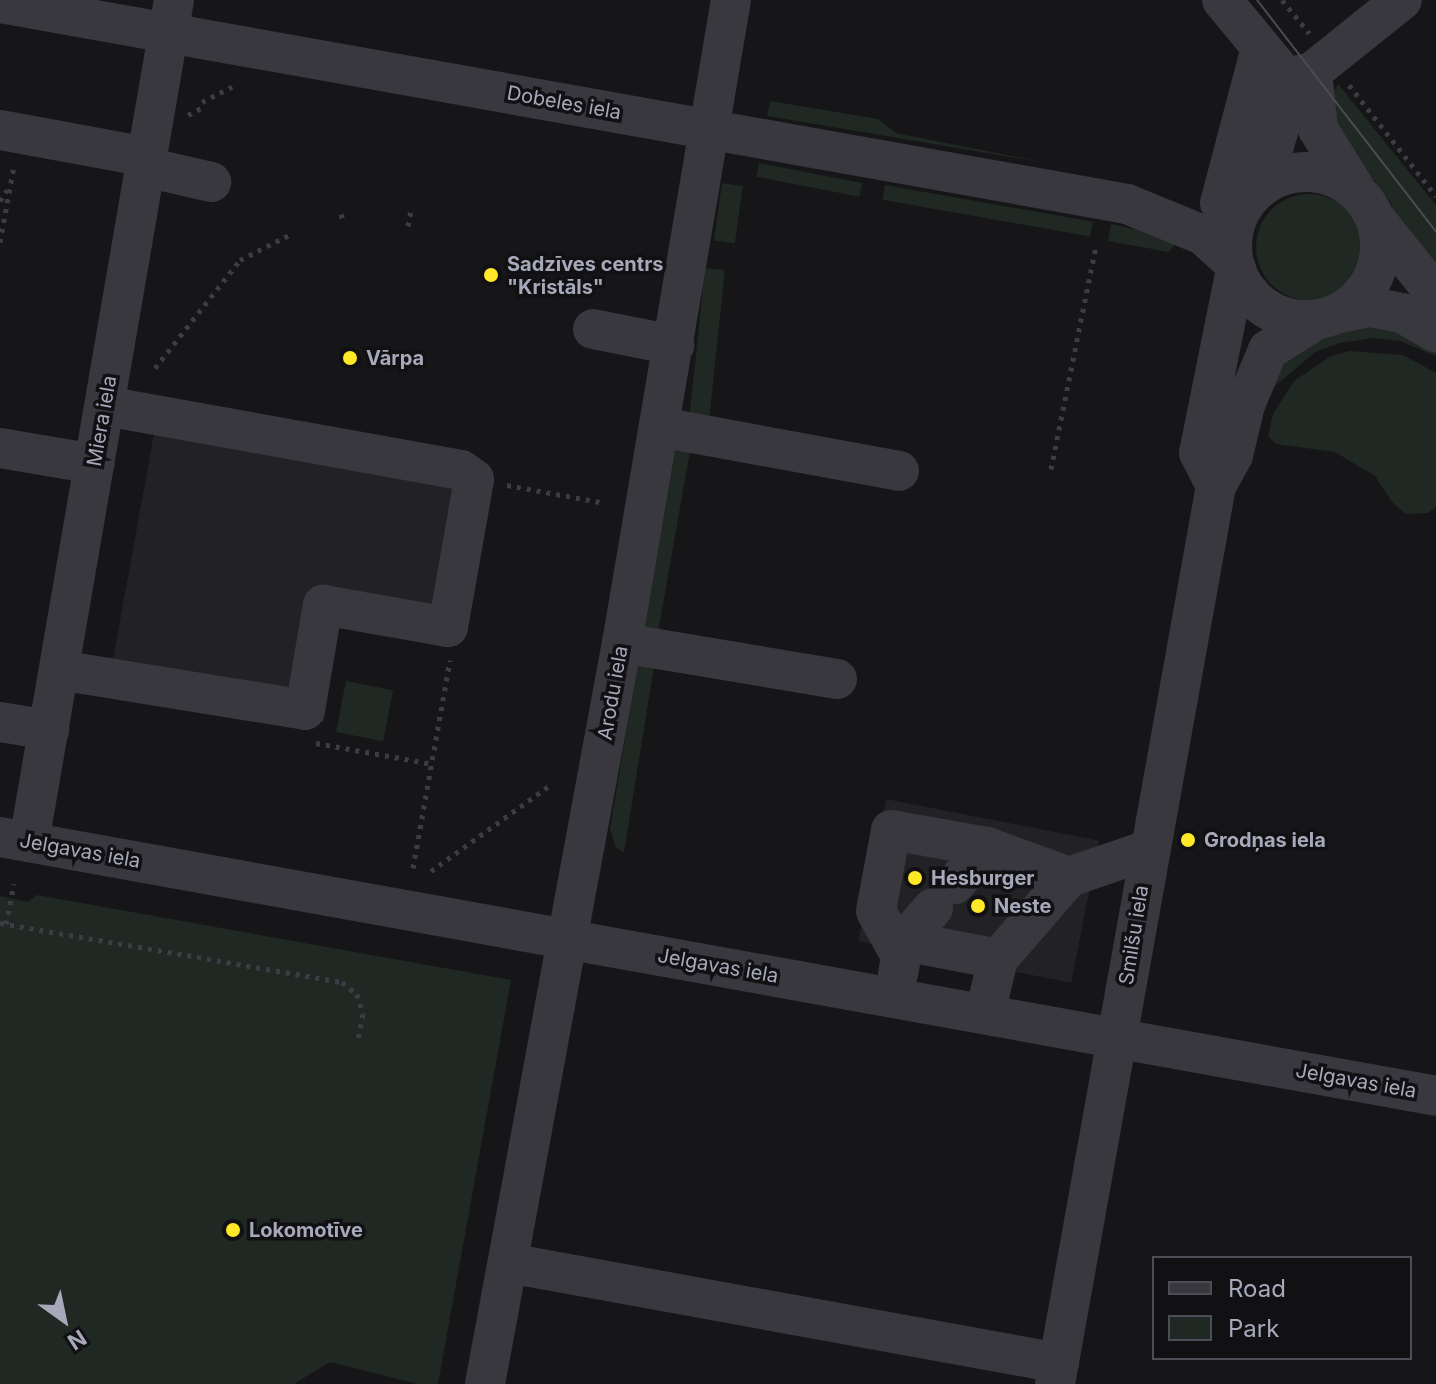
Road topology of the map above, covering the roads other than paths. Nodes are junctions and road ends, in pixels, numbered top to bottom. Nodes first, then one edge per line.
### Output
1 (731, 0) edge
2 (1222, 0) edge
3 (1402, 0) edge
4 (0, 3) edge
5 (171, 16) edge
6 (1261, 48) junction
7 (1315, 68) junction
8 (711, 131) junction
9 (10, 132) edge
10 (146, 162) junction
11 (211, 182) dead end
12 (1244, 195) junction
13 (1127, 204) junction
14 (1366, 205) junction
15 (1235, 266) junction
16 (1436, 295) edge
17 (1326, 317) junction
18 (593, 329) dead end
19 (1436, 333) edge
20 (674, 345) junction
21 (105, 406) junction
22 (660, 427) junction
23 (0, 448) edge
24 (95, 464) junction
25 (899, 471) dead end
26 (1216, 486) junction
27 (622, 643) junction
28 (59, 670) junction
29 (837, 679) dead end
30 (0, 722) edge
31 (49, 730) junction
32 (15, 840) edge
33 (987, 847) junction
34 (1148, 850) junction
35 (1069, 877) junction
36 (567, 938) junction
37 (903, 949) junction
38 (998, 959) junction
39 (895, 998) junction
40 (985, 1013) junction
41 (1116, 1038) junction
42 (1436, 1096) edge
43 (508, 1263) junction
44 (1057, 1374) edge
45 (485, 1384) edge

1 - 8 street, Arodu iela
2 - 6 street
3 - 7 street
4 - 5 street, Dobeles iela
5 - 8 street, Dobeles iela
5 - 10 street, Miera iela
6 - 7 street
6 - 12 street
7 - 12 street
7 - 14 street
8 - 13 street, Dobeles iela
8 - 20 street, Arodu iela
9 - 10 street
10 - 11 street
10 - 21 street, Miera iela
12 - 13 street
12 - 14 street
12 - 15 street
13 - 15 street
14 - 16 street
14 - 17 street
15 - 17 street
15 - 26 street
17 - 19 street
17 - 26 street, Smilšu iela
18 - 20 street
20 - 22 street, Arodu iela
21 - 24 street, Miera iela
21 - 28 street
22 - 25 street
22 - 27 street, Arodu iela
23 - 24 street
24 - 28 street, Miera iela
26 - 34 street, Smilšu iela
27 - 29 street
27 - 36 street, Arodu iela
28 - 31 street, Miera iela
30 - 31 street
31 - 32 street, Miera iela
32 - 36 street, Jelgavas iela
33 - 35 street
33 - 37 street
33 - 37 street
34 - 35 street
34 - 41 street, Smilšu iela
35 - 38 street
36 - 39 street, Jelgavas iela
36 - 43 street, Arodu iela
37 - 38 street
37 - 39 street
38 - 40 street
39 - 40 street, Jelgavas iela
40 - 41 street, Jelgavas iela
41 - 42 street, Jelgavas iela
41 - 44 street, Smilšu iela
43 - 44 street
43 - 45 street, Arodu iela

